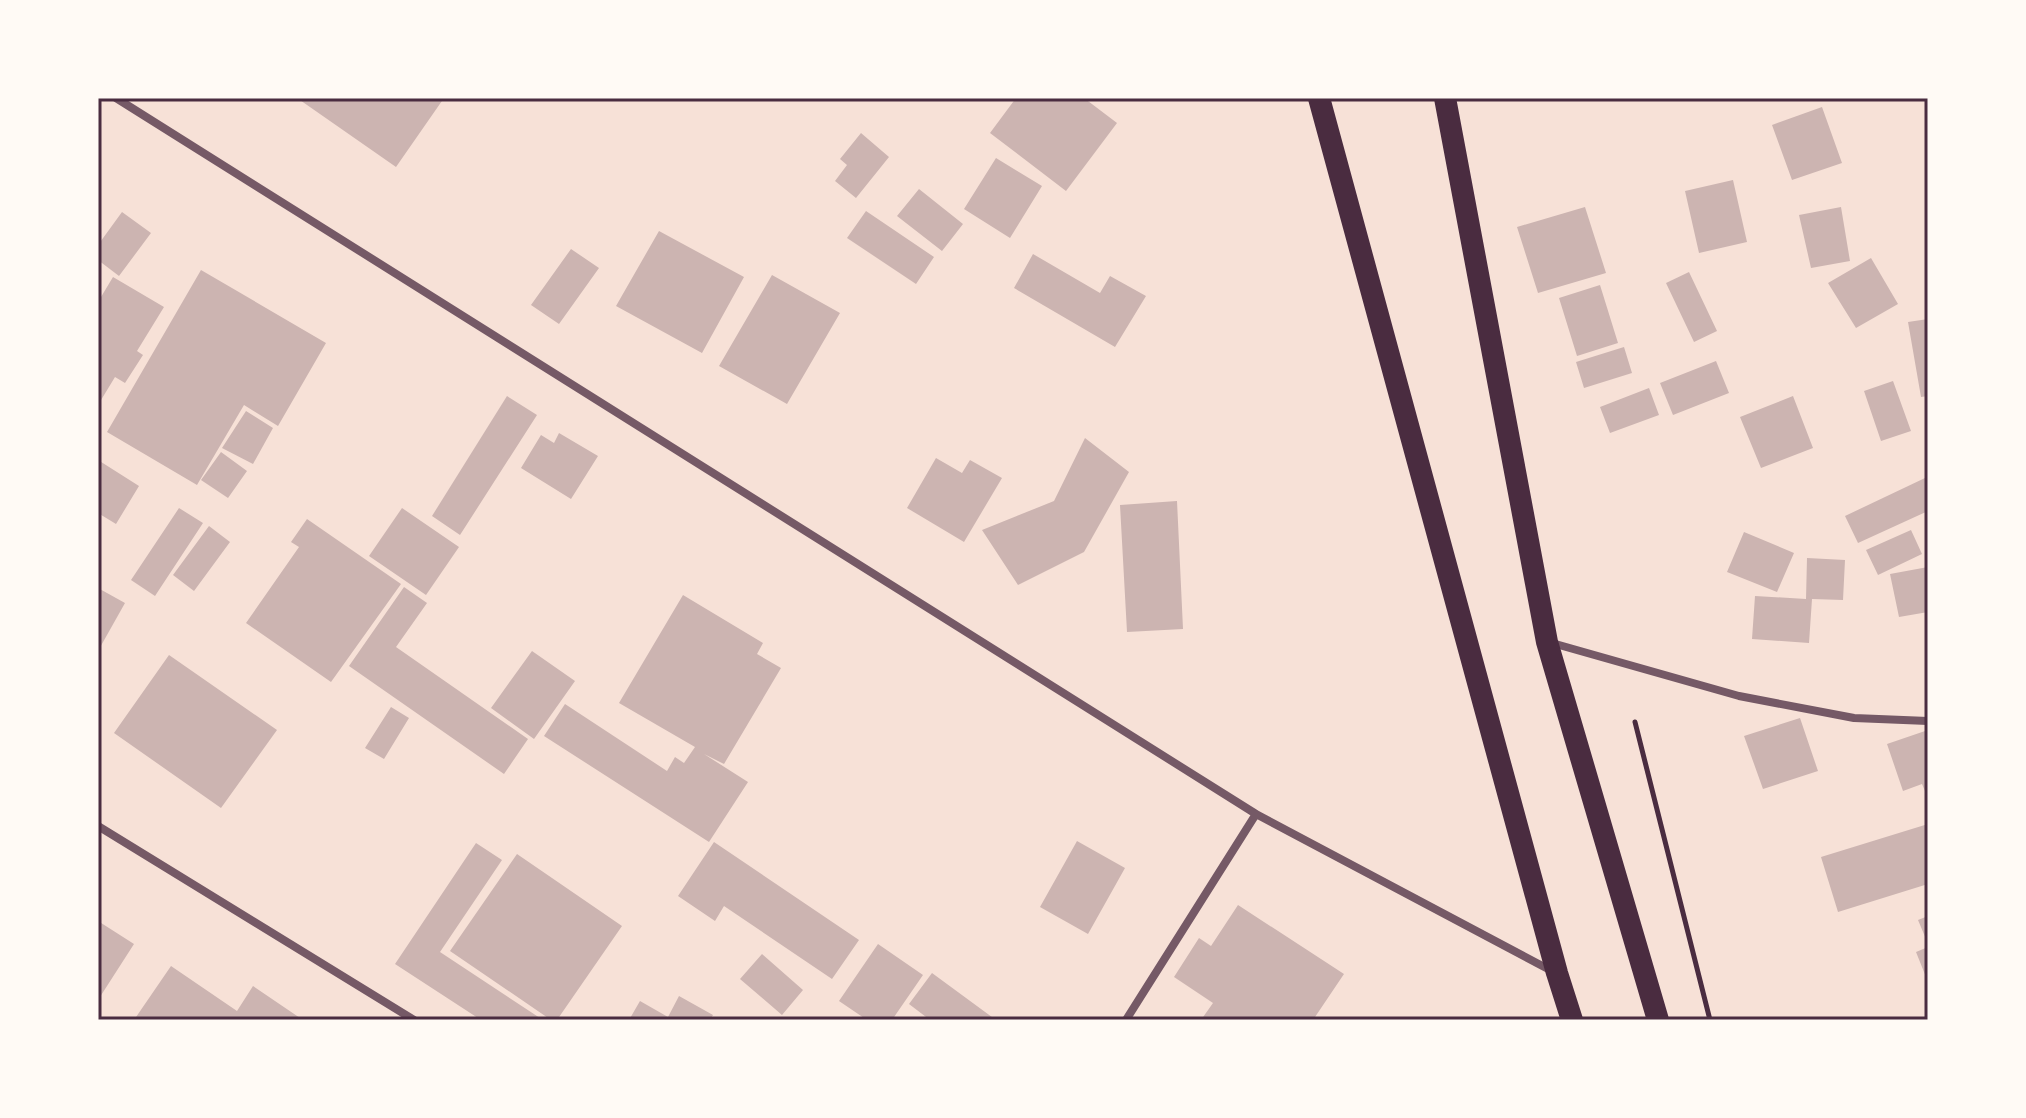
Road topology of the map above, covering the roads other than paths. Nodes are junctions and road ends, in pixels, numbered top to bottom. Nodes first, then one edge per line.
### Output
1 (116, 98) edge
2 (1319, 98) edge
3 (1445, 98) edge
4 (1547, 642) junction
5 (1928, 721) edge
6 (1256, 814) junction
7 (98, 826) edge
8 (1557, 973) junction
9 (414, 1020) edge
10 (1126, 1020) edge
11 (1572, 1020) edge
12 (1658, 1020) edge

1 - 6 street
2 - 8 highway
3 - 4 highway
4 - 5 street
4 - 12 highway
6 - 8 street
6 - 10 street
7 - 9 street
8 - 11 highway

